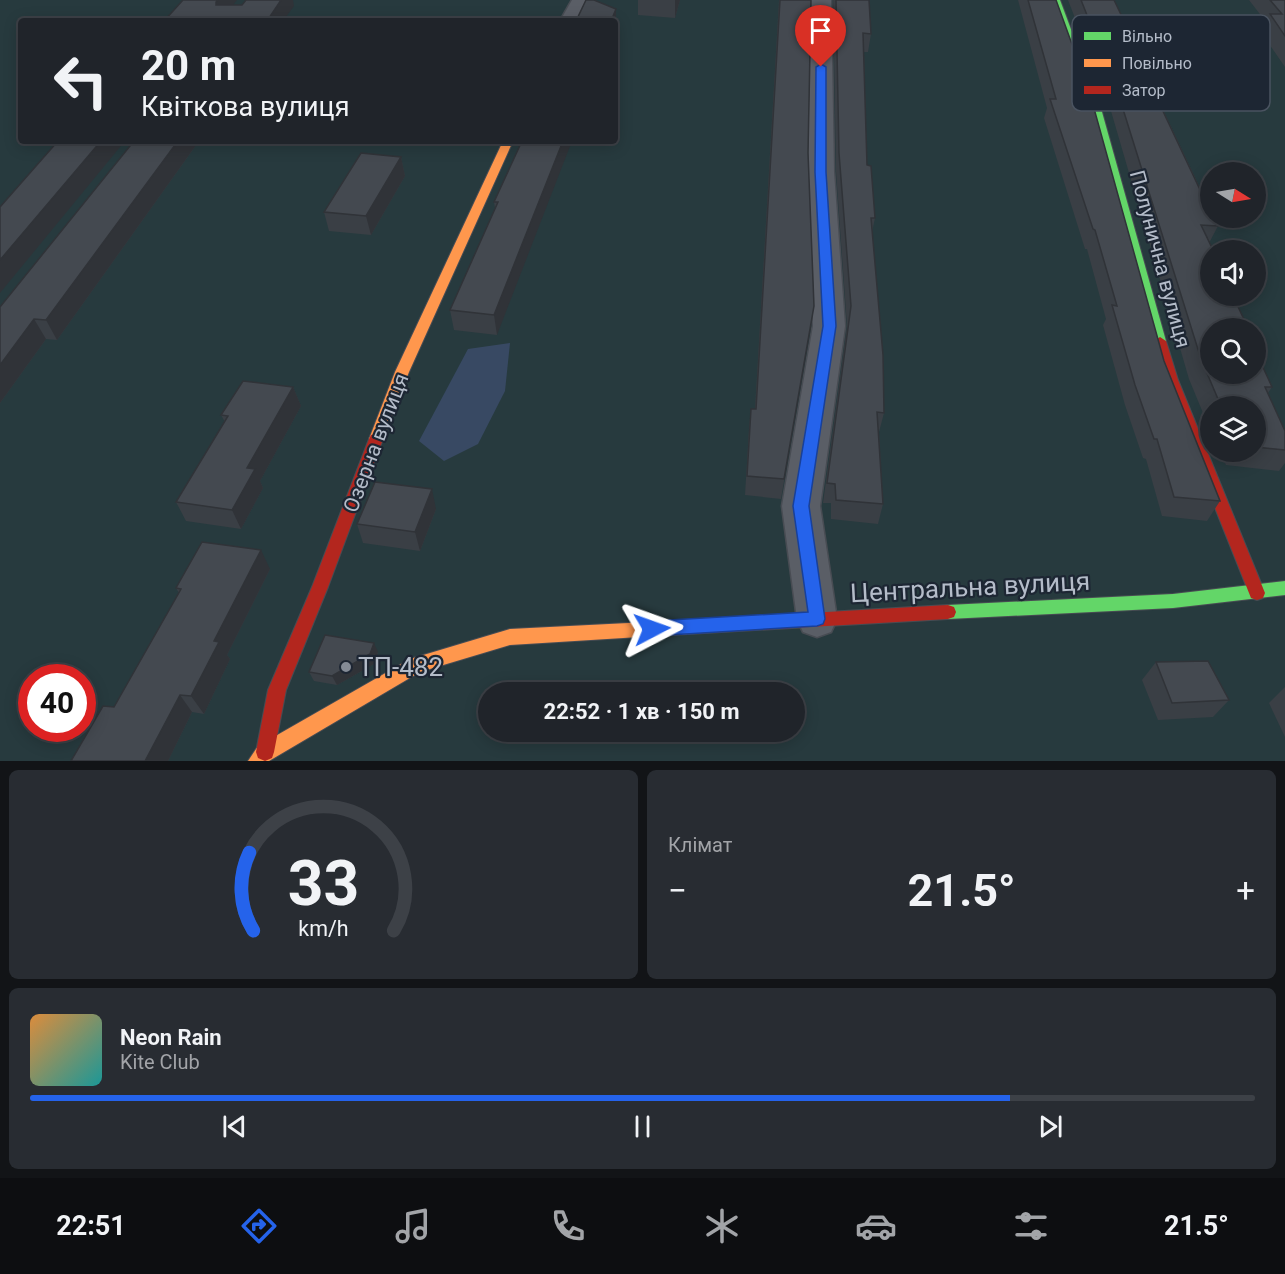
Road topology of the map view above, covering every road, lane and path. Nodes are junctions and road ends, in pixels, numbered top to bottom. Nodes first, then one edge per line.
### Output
1 (582, 0) edge
2 (821, 0) edge
3 (1056, 0) edge
4 (573, 18) edge
5 (1072, 44) edge
6 (1097, 111) edge
7 (507, 144) edge
8 (1285, 588) edge
9 (1257, 593) junction
10 (817, 619) junction
11 (261, 756) edge

1 - 4 street
2 - 10 street
3 - 5 street, Полунична вулиця
6 - 9 street, Полунична вулиця
7 - 11 street, Озерна вулиця
8 - 9 street, Центральна вулиця
9 - 10 street, Центральна вулиця
10 - 11 street, Центральна вулиця

